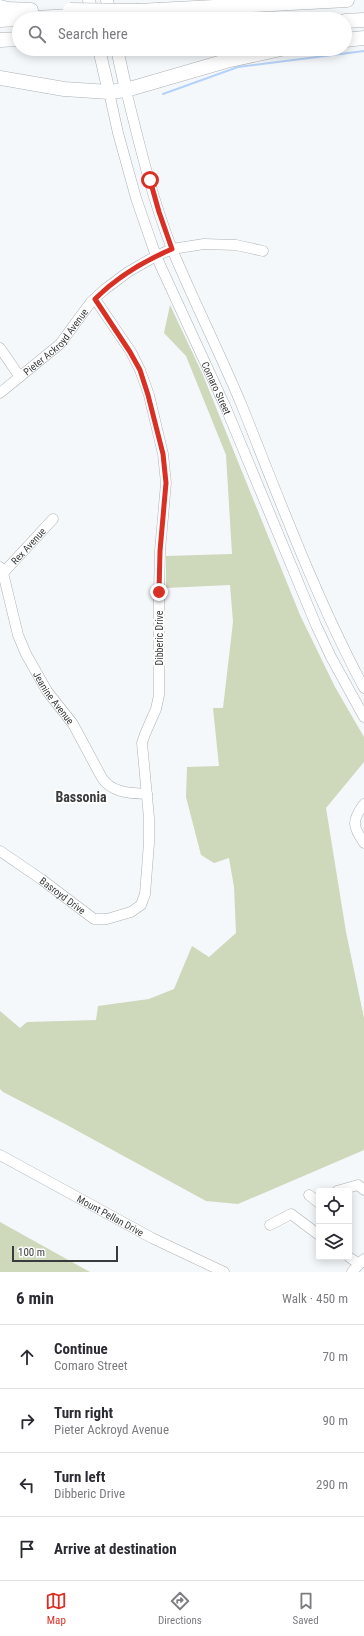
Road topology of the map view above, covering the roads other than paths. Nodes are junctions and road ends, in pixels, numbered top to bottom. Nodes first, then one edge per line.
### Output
1 (89, 0) edge
2 (107, 0) edge
3 (347, 0) edge
4 (0, 7) edge
5 (56, 12) edge
6 (92, 12) edge
7 (104, 12) edge
8 (110, 12) edge
9 (12, 19) edge
10 (0, 20) edge
11 (364, 20) edge
12 (352, 21) edge
13 (364, 38) edge
14 (12, 39) edge
15 (352, 39) edge
16 (0, 40) edge
17 (101, 56) edge
18 (119, 56) edge
19 (251, 56) edge
20 (0, 78) edge
21 (126, 90) junction
22 (109, 92) junction
23 (172, 249) junction
24 (263, 252) dead end
25 (156, 256) junction
26 (95, 299) junction
27 (0, 348) edge
28 (20, 377) junction
29 (0, 393) edge
30 (53, 519) dead end
31 (2, 570) edge
32 (364, 688) edge
33 (364, 717) edge
34 (147, 794) junction
35 (364, 804) edge
36 (364, 843) edge
37 (0, 851) edge
38 (131, 912) joint
39 (0, 1155) edge
40 (348, 1188) edge
41 (364, 1190) edge
42 (309, 1196) dead end
43 (316, 1200) edge
44 (270, 1225) dead end
45 (316, 1232) edge
46 (352, 1258) edge
47 (362, 1262) edge
48 (224, 1272) edge
49 (352, 1272) edge

1 - 6 main road
2 - 8 main road
3 - 7 highway, bridge
4 - 5 highway
9 - 10 highway
11 - 12 highway
13 - 15 highway
14 - 16 highway
17 - 22 main road, Comaro Street
18 - 21 main road, Comaro Street
19 - 21 highway
20 - 22 highway
21 - 22 highway
21 - 23 street, Comaro Street
22 - 25 street, Comaro Street
23 - 24 street, Pieter Ackroyd Avenue
23 - 25 street, Pieter Ackroyd Avenue
23 - 32 street, Comaro Street
25 - 26 street, Pieter Ackroyd Avenue
25 - 33 street, Comaro Street
26 - 28 street, Pieter Ackroyd Avenue
26 - 34 street, Dibberic Drive
27 - 28 street
28 - 29 street, Pieter Ackroyd Avenue
30 - 31 street, Rex Avenue
31 - 34 street, Jeanine Avenue
34 - 38 street, Dibberic Drive
35 - 36 street
37 - 38 street, Basroyd Drive
39 - 48 street, Mount Pellan Drive
40 - 41 street
42 - 43 street
44 - 45 street
46 - 47 street
47 - 49 street

